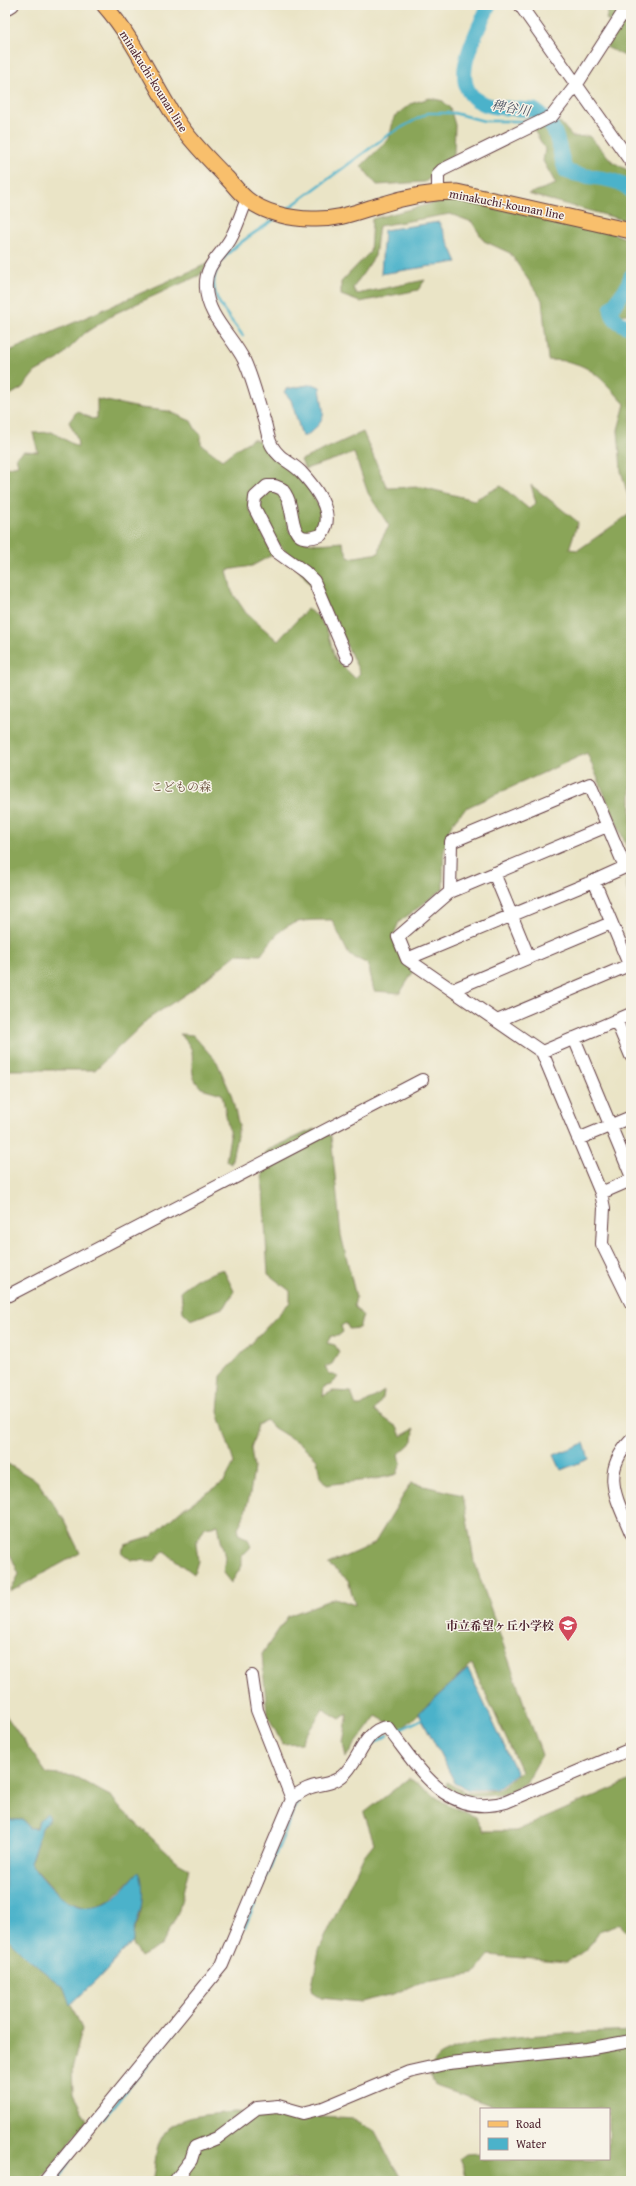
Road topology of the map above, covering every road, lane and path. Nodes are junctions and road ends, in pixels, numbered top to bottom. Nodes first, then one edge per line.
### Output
1 (13, 5) edge
2 (104, 5) edge
3 (520, 5) edge
4 (628, 5) edge
5 (5, 10) edge
6 (577, 84) junction
7 (631, 162) edge
8 (438, 192) junction
9 (247, 199) junction
10 (625, 229) edge
11 (347, 658) dead end
12 (607, 826) junction
13 (494, 873) junction
14 (594, 881) junction
15 (450, 892) junction
16 (511, 915) junction
17 (611, 923) junction
18 (529, 958) junction
19 (407, 959) junction
20 (630, 967) edge
21 (452, 990) junction
22 (631, 1014) edge
23 (616, 1020) junction
24 (497, 1021) junction
25 (574, 1038) junction
26 (542, 1052) junction
27 (631, 1056) edge
28 (422, 1080) dead end
29 (631, 1117) edge
30 (611, 1126) junction
31 (578, 1140) junction
32 (631, 1175) edge
33 (631, 1180) edge
34 (601, 1193) junction
35 (5, 1297) edge
36 (631, 1303) edge
37 (631, 1440) edge
38 (631, 1533) edge
39 (252, 1676) dead end
40 (631, 1749) edge
41 (292, 1799) junction
42 (631, 2041) edge
43 (45, 2181) edge
44 (175, 2181) edge

1 - 5 street
2 - 9 main road, minakuchi-kounan line
3 - 6 street
4 - 6 street
6 - 7 street
6 - 8 street
8 - 9 main road, minakuchi-kounan line
8 - 10 main road, minakuchi-kounan line
9 - 11 street
12 - 13 street
12 - 14 street
12 - 15 street
13 - 15 street
13 - 16 street
14 - 16 street
14 - 17 street
15 - 19 street
16 - 18 street
16 - 19 street
17 - 18 street
17 - 20 street
18 - 21 street
19 - 21 street
20 - 24 street
21 - 24 street
22 - 23 street
23 - 25 street
23 - 27 street
24 - 26 street
25 - 26 street
25 - 30 street
26 - 31 street
28 - 35 street
29 - 30 street
30 - 31 street
30 - 32 street
31 - 34 street
33 - 34 street
34 - 36 street
37 - 38 street
39 - 41 street
40 - 41 street
41 - 43 street
42 - 44 street

